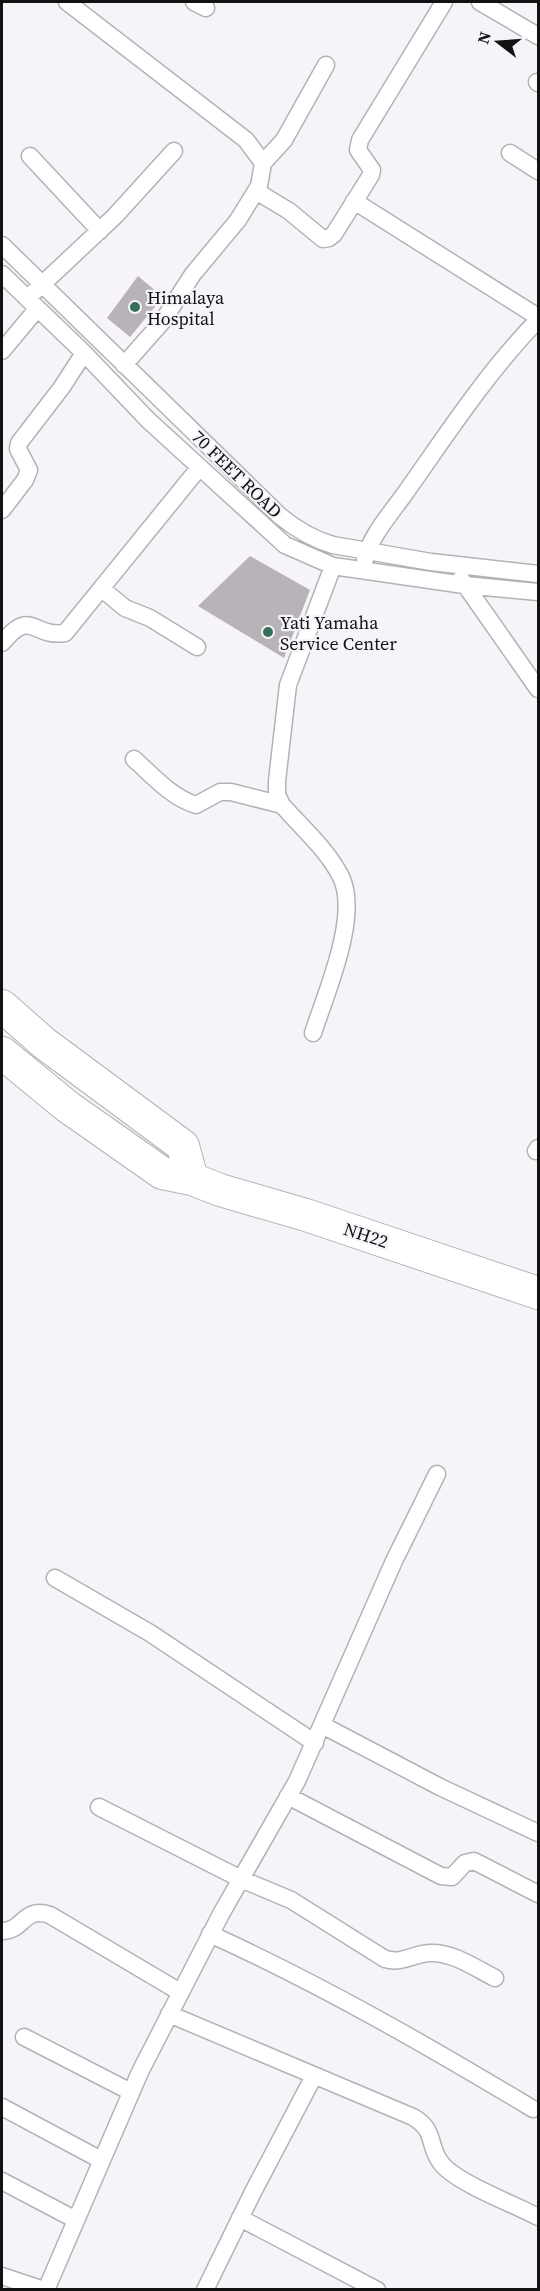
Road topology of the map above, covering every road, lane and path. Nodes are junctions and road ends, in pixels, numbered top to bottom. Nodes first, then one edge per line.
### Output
1 (67, 2) edge
2 (444, 2) edge
3 (480, 2) edge
4 (538, 36) edge
5 (326, 65) dead end
6 (174, 151) dead end
7 (510, 153) dead end
8 (30, 156) dead end
9 (263, 163) junction
10 (538, 171) edge
11 (256, 191) junction
12 (354, 201) junction
13 (100, 231) junction
14 (2, 245) edge
15 (2, 274) edge
16 (42, 285) junction
17 (32, 304) junction
18 (538, 319) edge
19 (2, 351) edge
20 (84, 353) junction
21 (124, 365) junction
22 (164, 404) junction
23 (148, 420) junction
24 (199, 468) junction
25 (2, 510) edge
26 (367, 550) junction
27 (454, 565) junction
28 (333, 566) junction
29 (362, 570) junction
30 (538, 574) edge
31 (464, 585) junction
32 (102, 589) junction
33 (538, 592) edge
34 (2, 643) edge
35 (196, 647) dead end
36 (538, 689) edge
37 (134, 759) dead end
38 (282, 805) junction
39 (2, 1006) edge
40 (313, 1033) dead end
41 (2, 1053) edge
42 (192, 1179) junction
43 (538, 1293) edge
44 (437, 1474) dead end
45 (55, 1578) dead end
46 (322, 1725) junction
47 (315, 1743) junction
48 (288, 1796) junction
49 (99, 1807) dead end
50 (538, 1833) edge
51 (241, 1879) junction
52 (538, 1894) edge
53 (2, 1931) edge
54 (210, 1934) junction
55 (495, 1978) dead end
56 (180, 1992) junction
57 (169, 2014) junction
58 (24, 2037) dead end
59 (314, 2076) junction
60 (131, 2092) junction
61 (2, 2107) edge
62 (533, 2109) dead end
63 (101, 2160) junction
64 (2, 2181) edge
65 (538, 2217) edge
66 (240, 2218) junction
67 (76, 2220) junction
68 (2, 2276) edge
69 (45, 2289) edge
70 (205, 2289) edge
71 (377, 2289) edge

1 - 9 street
2 - 12 street
3 - 4 street
5 - 9 street
6 - 13 street
7 - 10 street
8 - 13 street
9 - 11 street
11 - 12 street
11 - 21 street
12 - 18 street
13 - 16 street
14 - 16 street, 70 FEET ROAD
15 - 17 street, 70 FEET ROAD
16 - 17 street
16 - 21 street, 70 FEET ROAD
17 - 19 street
17 - 20 street, 70 FEET ROAD
18 - 26 street
20 - 23 street, 70 FEET ROAD
20 - 25 street
21 - 22 street, 70 FEET ROAD
22 - 23 street
22 - 26 street, 70 FEET ROAD
23 - 24 street, 70 FEET ROAD
24 - 28 street, 70 FEET ROAD
24 - 32 street
26 - 27 street, 70 FEET ROAD
26 - 29 street
27 - 30 street, 70 FEET ROAD
27 - 31 street
28 - 29 street, 70 FEET ROAD
28 - 38 street
29 - 31 street, 70 FEET ROAD
31 - 33 street, 70 FEET ROAD
31 - 36 street
32 - 34 street
32 - 35 street
37 - 38 street
38 - 40 street
39 - 42 highway
41 - 42 highway, NH22
42 - 43 highway, NH22
44 - 46 street
45 - 47 street
46 - 47 street
46 - 50 street
47 - 48 street
48 - 51 street
48 - 52 street
49 - 51 street
51 - 54 street
51 - 55 street
53 - 56 street
54 - 56 street
54 - 62 street
56 - 57 street
57 - 59 street
57 - 60 street
58 - 60 street
59 - 65 street
59 - 66 street
60 - 63 street
61 - 63 street
63 - 67 street
64 - 67 street
66 - 70 street
66 - 71 street
67 - 69 street
68 - 69 street

